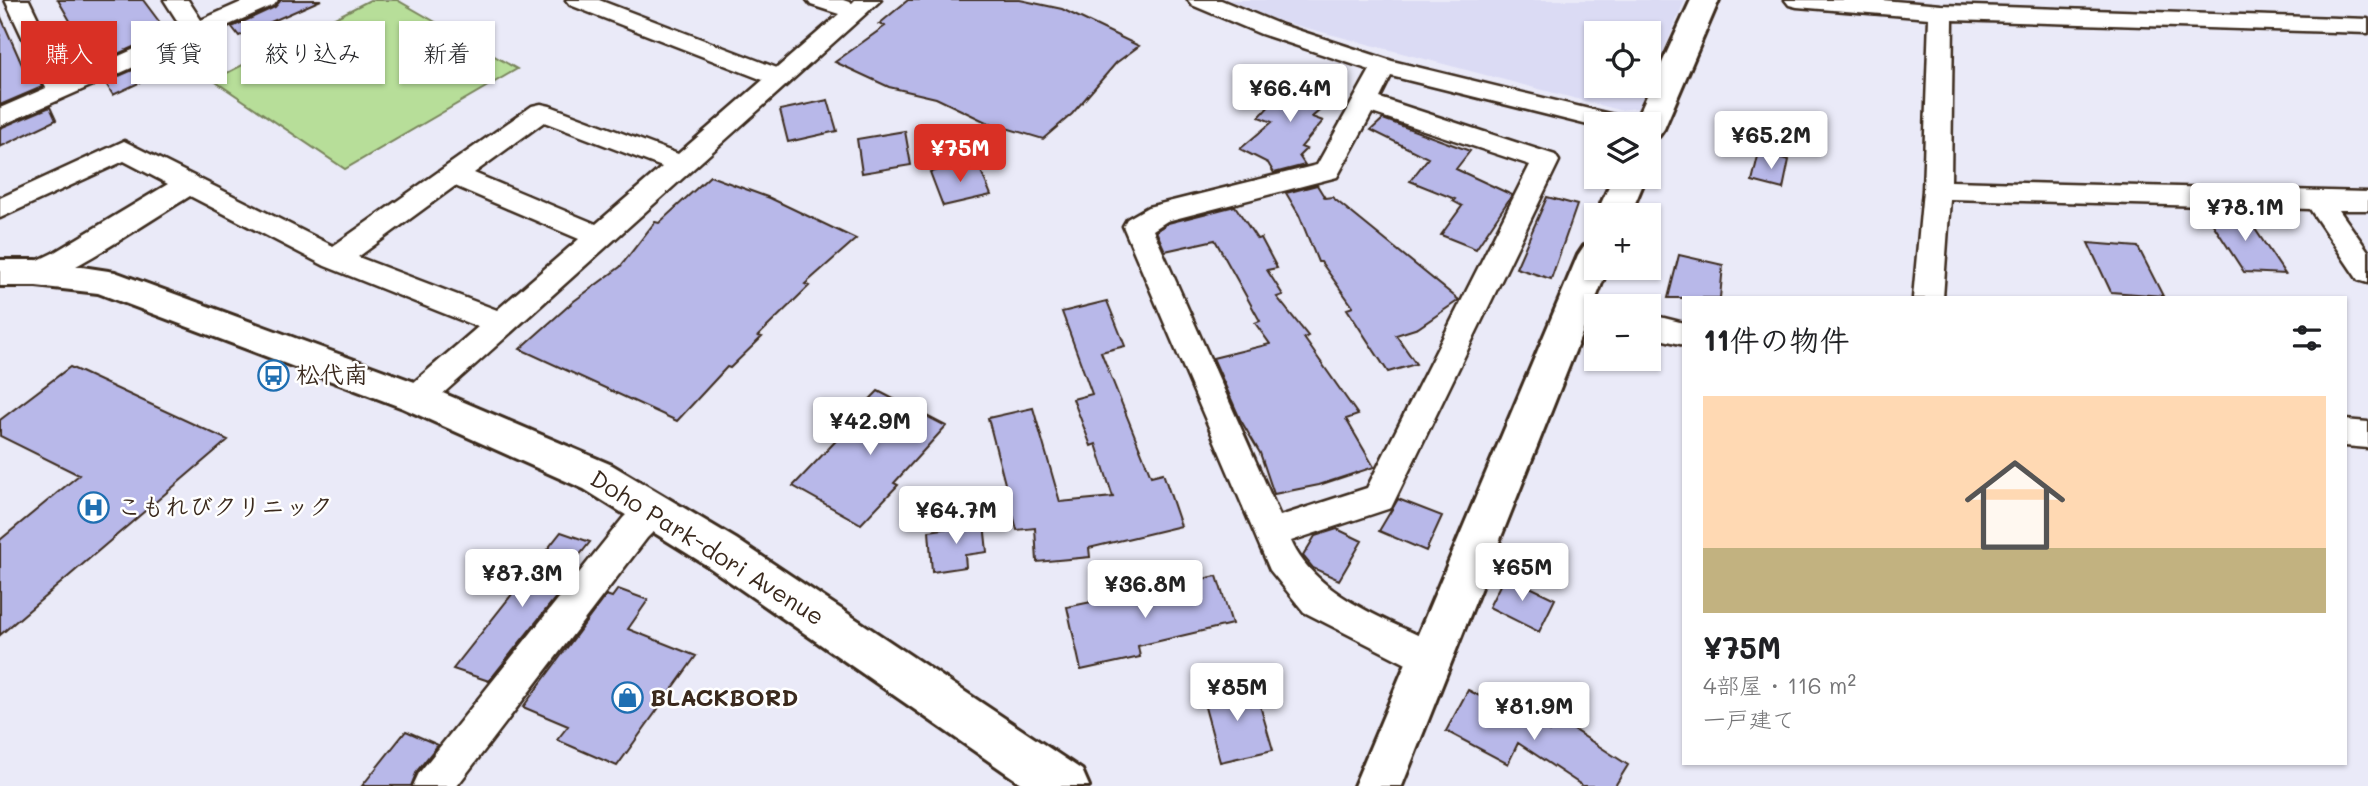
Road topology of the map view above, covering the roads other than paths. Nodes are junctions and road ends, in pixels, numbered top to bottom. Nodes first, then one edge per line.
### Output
1 (18, 0) edge
2 (176, 0) edge
3 (266, 0) edge
4 (578, 0) edge
5 (819, 0) edge
6 (1200, 0) edge
7 (1705, 0) edge
8 (1797, 0) edge
9 (862, 6) edge
10 (1941, 12) junction
11 (190, 21) edge
12 (219, 21) edge
13 (2368, 26) edge
14 (131, 60) edge
15 (1384, 67) junction
16 (780, 78) junction
17 (60, 92) junction
18 (1365, 102) junction
19 (1656, 112) edge
20 (1584, 116) edge
21 (0, 118) edge
22 (682, 165) junction
23 (453, 175) junction
24 (189, 184) junction
25 (1937, 190) junction
26 (2318, 200) junction
27 (2368, 201) edge
28 (0, 209) edge
29 (600, 237) junction
30 (335, 259) junction
31 (18, 273) edge
32 (2368, 273) edge
33 (1928, 296) edge
34 (1584, 312) edge
35 (502, 324) junction
36 (1661, 328) edge
37 (1682, 334) edge
38 (418, 398) junction
39 (2347, 433) edge
40 (2368, 435) edge
41 (654, 509) junction
42 (1270, 533) junction
43 (1430, 659) junction
44 (433, 786) edge
45 (1065, 786) edge
46 (1378, 786) edge

1 - 17 street
2 - 11 street
3 - 12 street
4 - 16 street
5 - 9 street
6 - 15 street
7 - 19 street
8 - 10 street
9 - 16 street
10 - 13 street
10 - 25 street
14 - 17 street
15 - 18 street
15 - 20 street
16 - 22 street
17 - 21 street
18 - 42 street
18 - 42 street
22 - 23 street
22 - 29 street
23 - 29 street
23 - 30 street
24 - 28 street
24 - 30 street
24 - 31 street
25 - 26 street
25 - 33 street
26 - 27 street
26 - 32 street
29 - 35 street
30 - 35 street
31 - 38 street, Doho Park-dori Avenue
34 - 43 street
35 - 38 street
36 - 37 street
38 - 41 street, Doho Park-dori Avenue
39 - 40 street
41 - 44 street
41 - 45 street, Doho Park-dori Avenue
42 - 43 street
43 - 46 street

